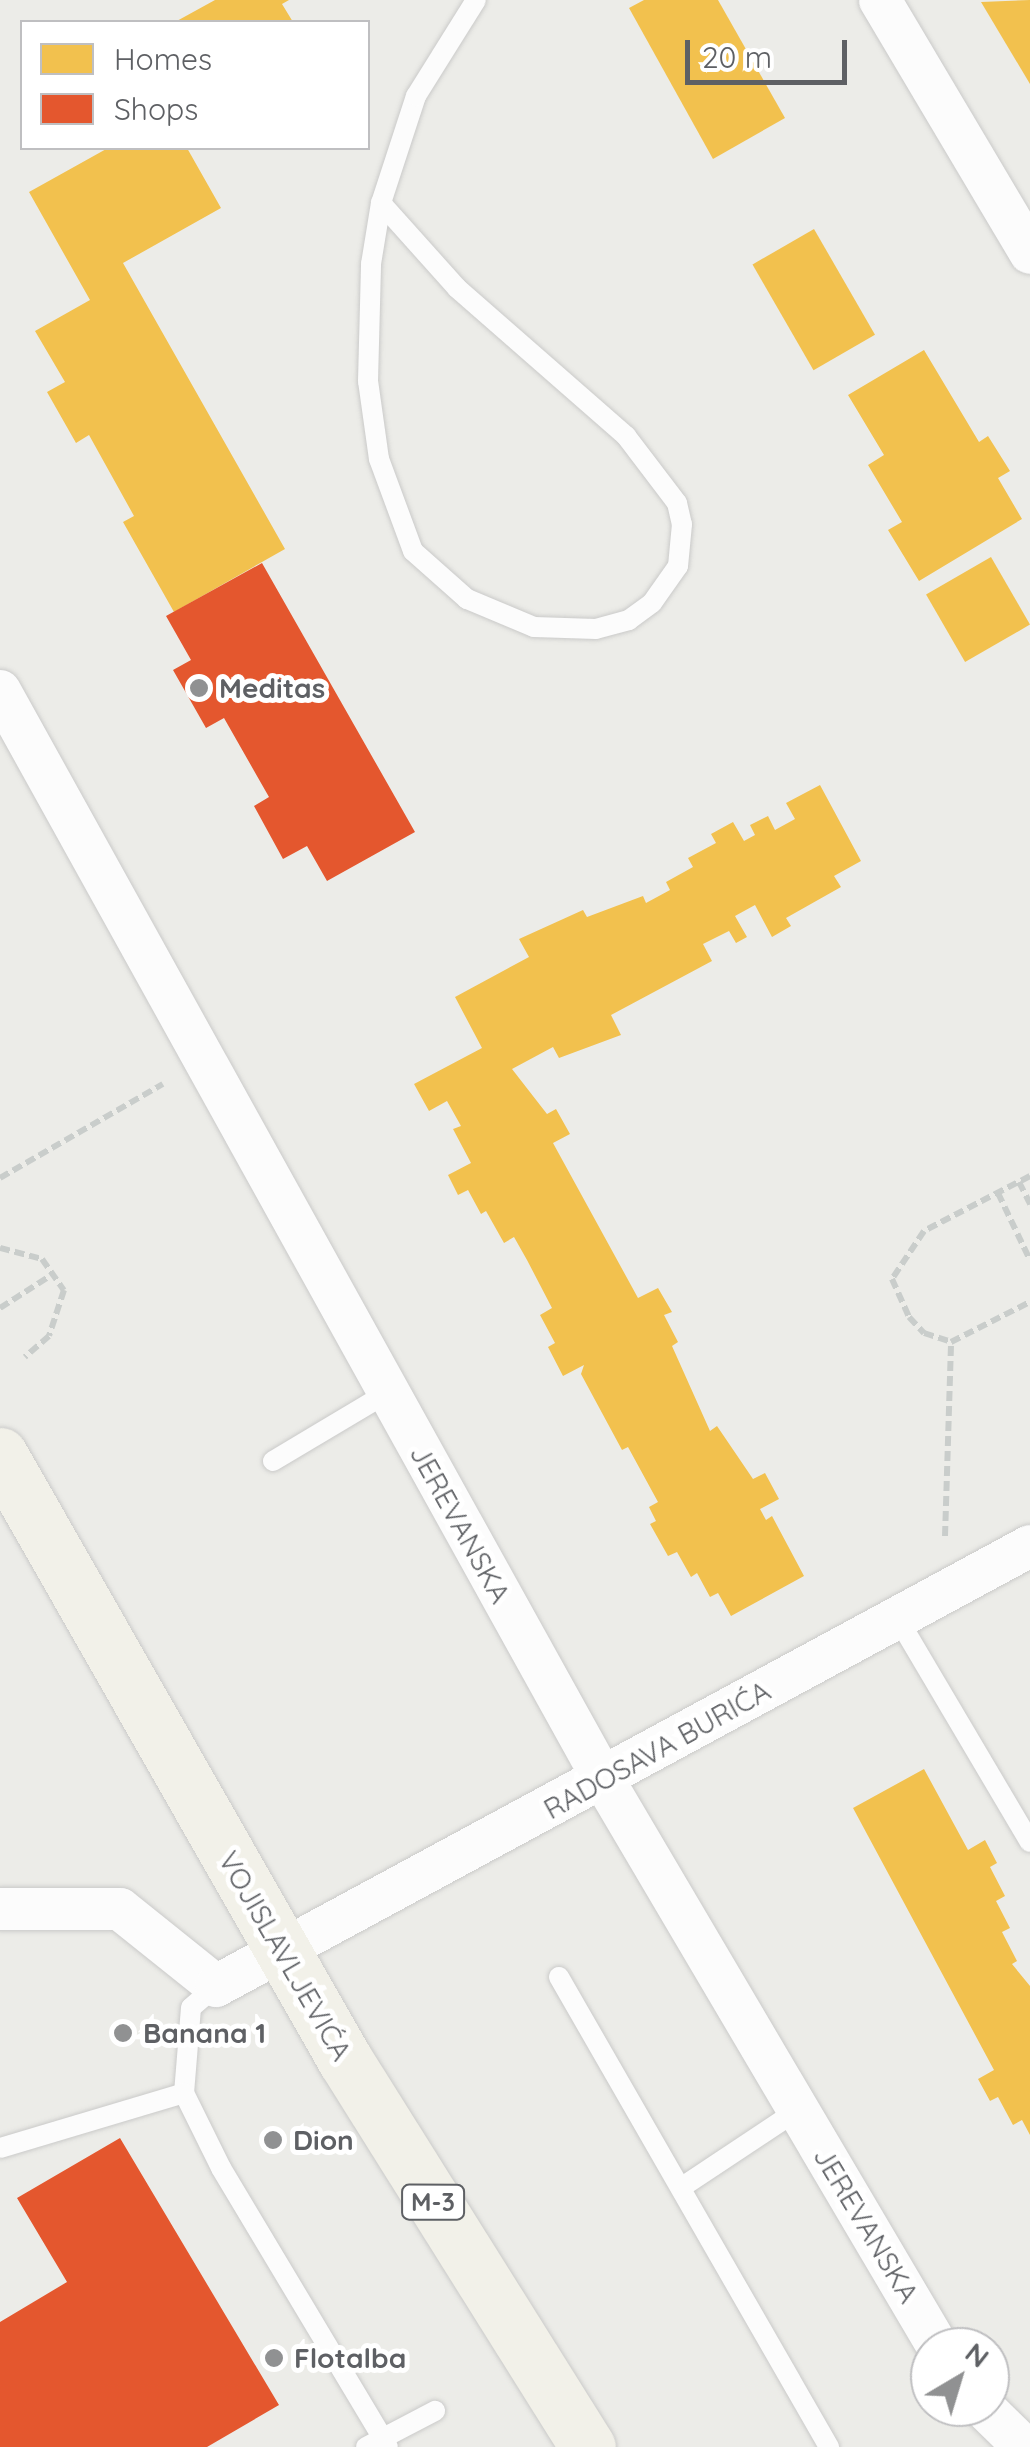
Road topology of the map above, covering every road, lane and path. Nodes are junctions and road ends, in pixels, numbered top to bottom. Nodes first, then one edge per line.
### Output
1 (476, 0) edge
2 (880, 0) edge
3 (381, 204) junction
4 (1030, 253) edge
5 (0, 691) edge
6 (10, 739) edge
7 (205, 1060) junction
8 (1030, 1176) edge
9 (0, 1178) edge
10 (1019, 1182) junction
11 (998, 1193) junction
12 (1030, 1204) edge
13 (0, 1248) edge
14 (1030, 1260) edge
15 (53, 1274) junction
16 (1030, 1302) edge
17 (0, 1308) edge
18 (951, 1342) junction
19 (25, 1357) dead end
20 (387, 1393) junction
21 (0, 1454) edge
22 (273, 1461) dead end
23 (1030, 1546) edge
24 (944, 1553) dead end
25 (898, 1619) junction
26 (603, 1779) junction
27 (1030, 1842) edge
28 (0, 1909) edge
29 (283, 1954) junction
30 (559, 1977) dead end
31 (216, 1986) junction
32 (184, 2093) junction
33 (798, 2110) junction
34 (0, 2148) edge
35 (682, 2187) junction
36 (926, 2327) edge
37 (436, 2411) dead end
38 (1004, 2427) edge
39 (379, 2444) edge
40 (588, 2447) edge
41 (830, 2447) edge
42 (1024, 2447) edge

1 - 3 lane
2 - 4 street
3 - 3 lane
5 - 6 street, JEREVANSKA
6 - 7 street, JEREVANSKA
7 - 9 path
7 - 20 street, JEREVANSKA
8 - 10 path
10 - 11 path
10 - 12 path
11 - 14 path
11 - 18 path
13 - 15 path
15 - 17 path
15 - 19 path
16 - 18 path
18 - 24 path
20 - 22 lane
20 - 26 street, JEREVANSKA
21 - 29 main road, VOJISLAVLJEVIĆA / M-3
23 - 25 street, RADOSAVA BURIĆA
25 - 26 street, RADOSAVA BURIĆA
25 - 27 lane
26 - 29 street, RADOSAVA BURIĆA
26 - 33 street, JEREVANSKA
28 - 31 street
29 - 31 street, RADOSAVA BURIĆA
29 - 40 main road, VOJISLAVLJEVIĆA / M-3
30 - 35 lane
31 - 32 lane
32 - 34 lane
32 - 39 lane
33 - 35 lane
33 - 36 street, JEREVANSKA
35 - 41 lane
37 - 39 lane
38 - 42 street

